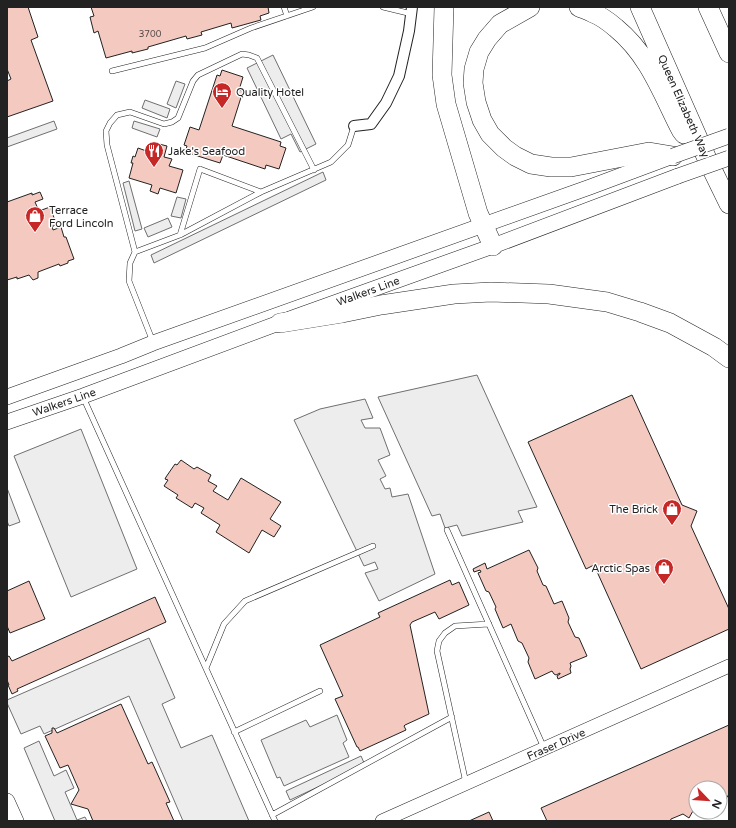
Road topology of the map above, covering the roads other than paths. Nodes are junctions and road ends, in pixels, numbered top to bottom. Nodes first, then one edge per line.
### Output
1 (284, 7) edge
2 (313, 7) edge
3 (382, 7) edge
4 (444, 7) edge
5 (530, 7) edge
6 (579, 7) edge
7 (640, 7) edge
8 (708, 7) edge
9 (412, 11) edge
10 (287, 16) junction
11 (729, 51) edge
12 (112, 71) dead end
13 (354, 126) joint
14 (729, 136) edge
15 (674, 156) junction
16 (722, 160) edge
17 (314, 170) junction
18 (262, 192) junction
19 (729, 204) edge
20 (484, 225) junction
21 (180, 235) junction
22 (492, 246) junction
23 (134, 252) junction
24 (280, 323) junction
25 (153, 343) junction
26 (729, 358) edge
27 (83, 396) junction
28 (7, 397) edge
29 (7, 422) edge
30 (447, 530) dead end
31 (373, 546) dead end
32 (489, 624) junction
33 (729, 666) edge
34 (206, 668) junction
35 (320, 691) dead end
36 (452, 717) junction
37 (234, 732) junction
38 (544, 749) junction
39 (466, 783) junction
40 (7, 800) edge
41 (272, 815) junction
42 (16, 821) edge
43 (275, 821) edge
44 (382, 821) edge

1 - 10 lane
2 - 10 lane
3 - 9 lane
4 - 20 highway
5 - 15 highway
6 - 16 highway
7 - 16 highway, Queen Elizabeth Way
8 - 11 highway
9 - 13 street
10 - 12 lane
13 - 17 lane
14 - 15 main road, Walkers Line, bridge
15 - 20 main road, Walkers Line
16 - 19 highway, Queen Elizabeth Way
16 - 22 main road, Walkers Line, bridge
17 - 18 lane
17 - 23 lane
18 - 21 lane
18 - 21 lane
20 - 22 highway
20 - 25 main road, Walkers Line
21 - 23 lane
22 - 24 main road, Walkers Line
23 - 25 lane
24 - 26 highway
24 - 27 main road, Walkers Line
25 - 28 main road, Walkers Line
27 - 29 main road, Walkers Line
27 - 34 lane
30 - 32 lane
31 - 34 lane
32 - 36 lane
32 - 38 lane
33 - 38 street, Fraser Drive
34 - 37 lane
35 - 37 lane
36 - 39 lane
36 - 41 lane
37 - 41 lane
38 - 39 street, Fraser Drive
39 - 44 street, Fraser Drive
40 - 42 main road
41 - 43 lane

